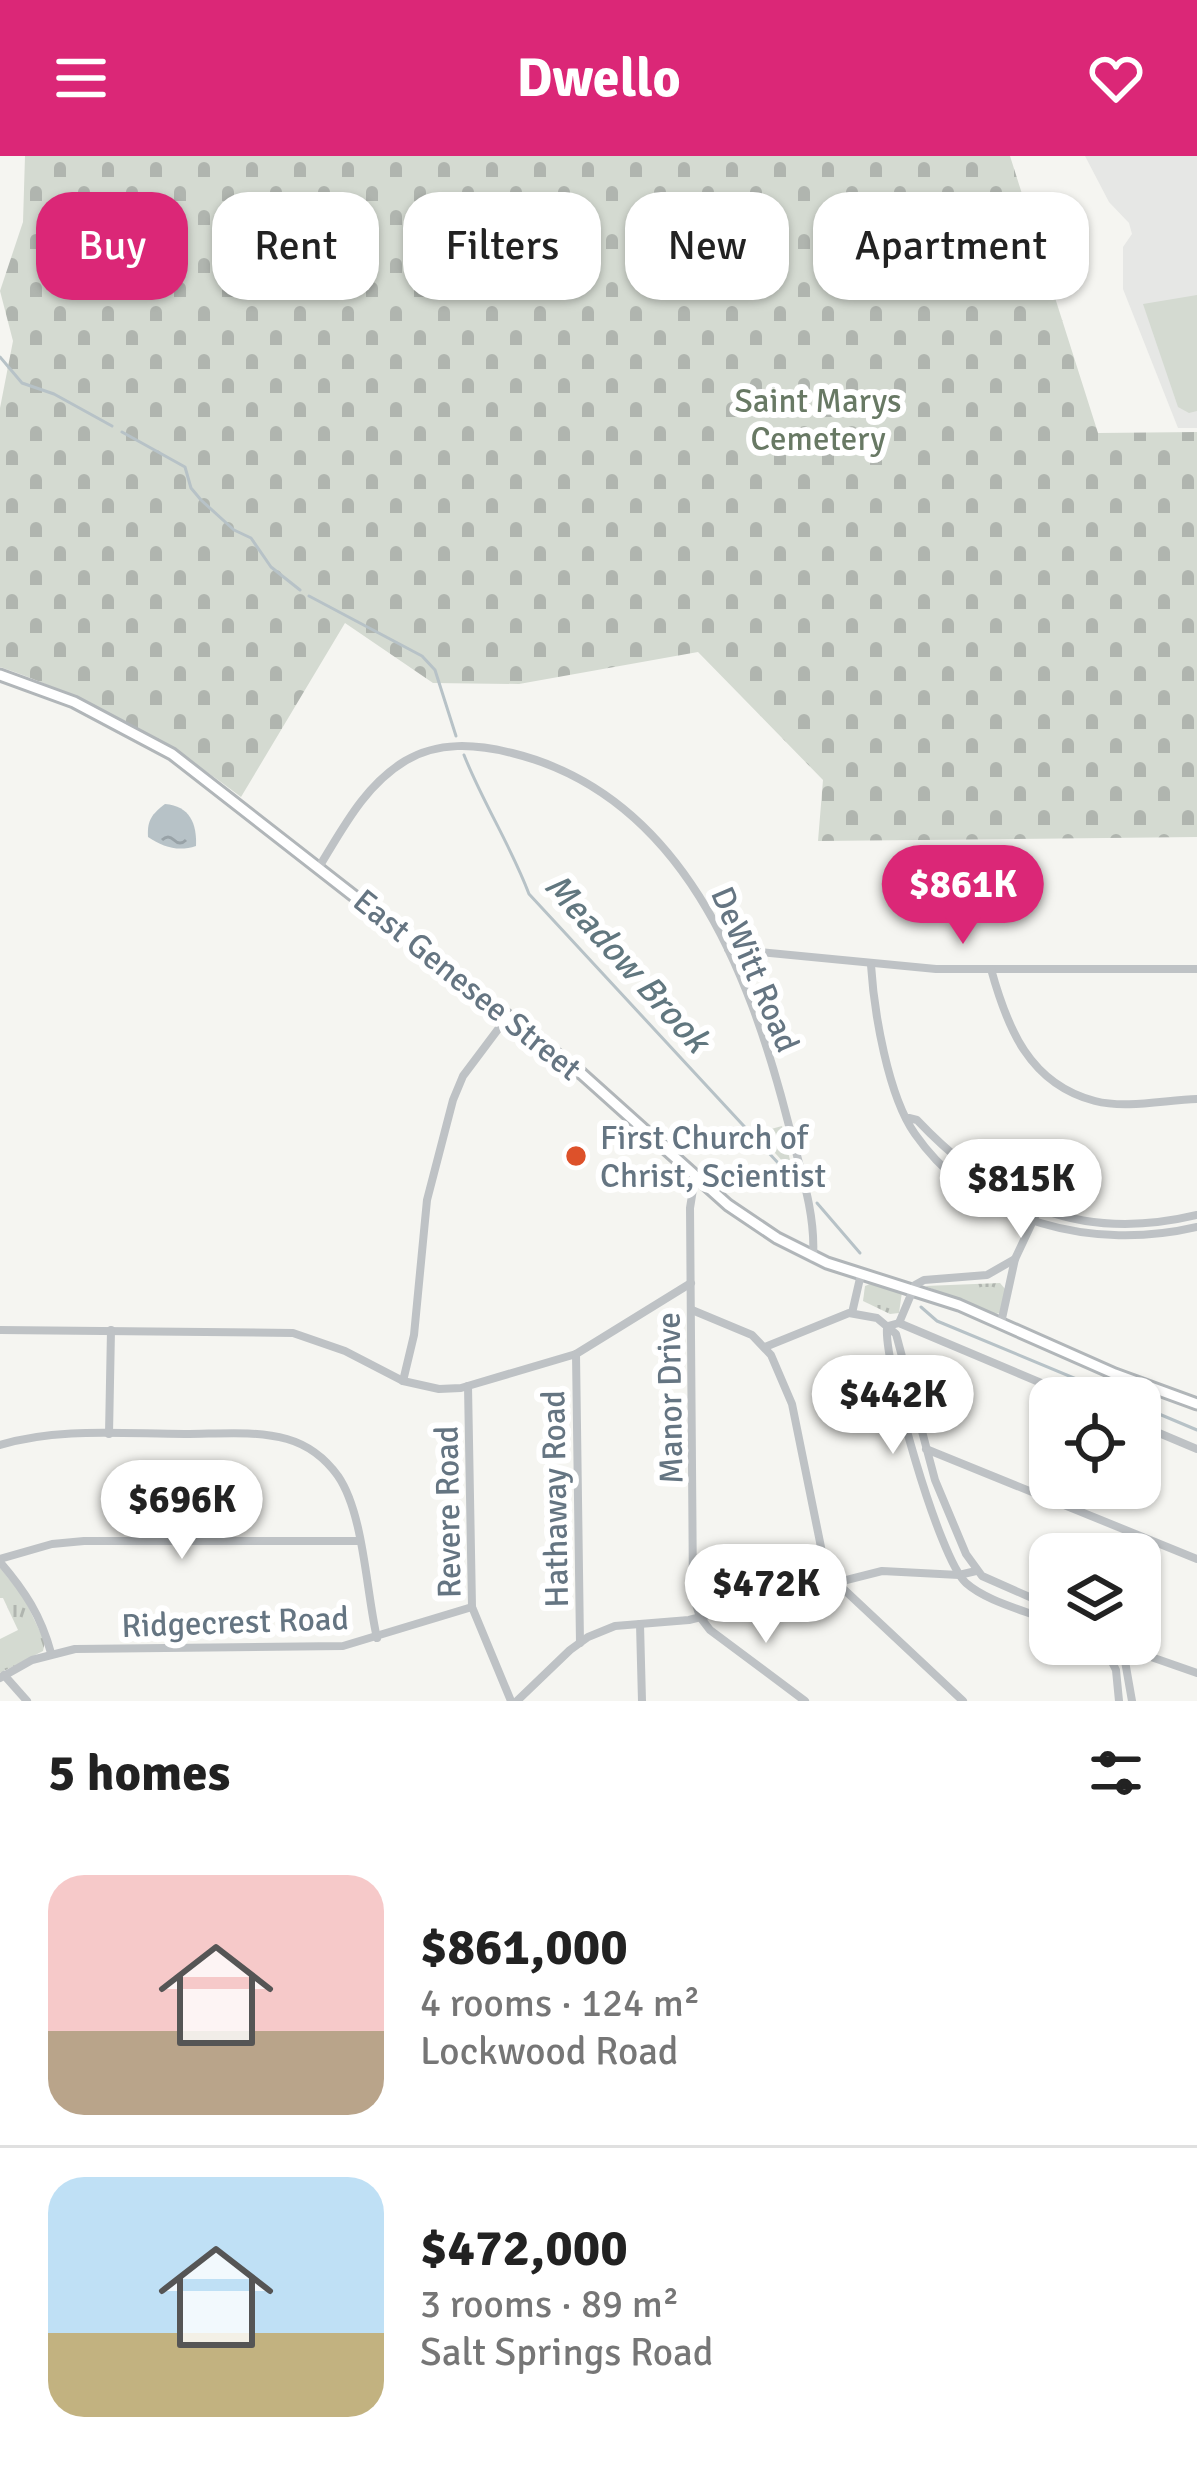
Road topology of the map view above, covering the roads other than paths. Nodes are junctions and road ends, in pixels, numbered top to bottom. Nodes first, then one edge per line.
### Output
1 (0, 675) edge
2 (319, 867) junction
3 (728, 949) junction
4 (871, 965) junction
5 (991, 969) junction
6 (1197, 969) edge
7 (508, 1016) junction
8 (1197, 1099) edge
9 (909, 1118) junction
10 (695, 1177) junction
11 (1038, 1210) junction
12 (1197, 1215) edge
13 (1033, 1223) junction
14 (1197, 1227) edge
15 (813, 1257) junction
16 (1015, 1259) junction
17 (861, 1274) junction
18 (691, 1283) junction
19 (911, 1289) junction
20 (692, 1310) junction
21 (852, 1313) junction
22 (899, 1323) junction
23 (1001, 1323) junction
24 (887, 1326) junction
25 (0, 1330) edge
26 (110, 1330) junction
27 (765, 1347) junction
28 (576, 1354) junction
29 (1029, 1378) edge
30 (403, 1381) junction
31 (468, 1386) junction
32 (1197, 1404) edge
33 (1161, 1433) edge
34 (109, 1434) junction
35 (0, 1444) edge
36 (1197, 1448) edge
37 (927, 1449) junction
38 (914, 1453) junction
39 (358, 1541) junction
40 (1197, 1559) edge
41 (0, 1560) edge
42 (976, 1571) junction
43 (959, 1575) junction
44 (836, 1582) junction
45 (1029, 1596) edge
46 (472, 1607) junction
47 (1029, 1612) edge
48 (700, 1617) junction
49 (640, 1624) junction
50 (377, 1638) junction
51 (580, 1643) junction
52 (51, 1653) junction
53 (1161, 1660) edge
54 (1113, 1665) edge
55 (1126, 1665) edge
56 (1197, 1673) edge
57 (2, 1676) edge
58 (27, 1701) edge
59 (514, 1701) edge
60 (642, 1701) edge
61 (806, 1701) edge
62 (963, 1701) edge
63 (1119, 1701) edge
64 (1132, 1701) edge

1 - 2 main road, East Genesee Street
2 - 3 street, DeWitt Road
2 - 7 main road, East Genesee Street
3 - 4 street
3 - 15 street, DeWitt Road
4 - 5 street
4 - 9 street
5 - 6 street
5 - 8 street
7 - 10 main road, East Genesee Street
7 - 30 street
9 - 11 street
9 - 13 street
10 - 15 main road, East Genesee Street
10 - 18 street, Manor Drive
11 - 12 street
11 - 13 street
13 - 14 street
13 - 16 street
15 - 17 main road, East Genesee Street
16 - 19 street
16 - 23 street
17 - 19 main road, East Genesee Street
17 - 21 street
18 - 20 street, Manor Drive
18 - 28 street
19 - 22 street
19 - 23 main road, East Genesee Street
20 - 27 street
20 - 48 street, Manor Drive
21 - 24 street
21 - 27 street
22 - 24 street
22 - 29 street
23 - 32 main road, East Genesee Street
24 - 37 street
24 - 38 street
25 - 26 street
26 - 30 street
26 - 34 street
27 - 44 street
28 - 31 street
28 - 51 street, Hathaway Road
30 - 31 street
31 - 46 street, Revere Road
33 - 36 street
34 - 35 street
34 - 39 street
37 - 38 street
37 - 40 street
37 - 42 street
38 - 43 street
39 - 41 street
39 - 50 street
41 - 52 street
42 - 43 street
42 - 45 street
43 - 44 street
43 - 47 street
44 - 48 street
44 - 62 street
46 - 50 street, Ridgecrest Road
46 - 59 street, Revere Road
48 - 49 street
48 - 61 street
49 - 51 street
49 - 60 street
50 - 52 street, Ridgecrest Road
51 - 59 street
52 - 57 street, Ridgecrest Road
53 - 56 street
54 - 63 street
55 - 64 street
57 - 58 street

